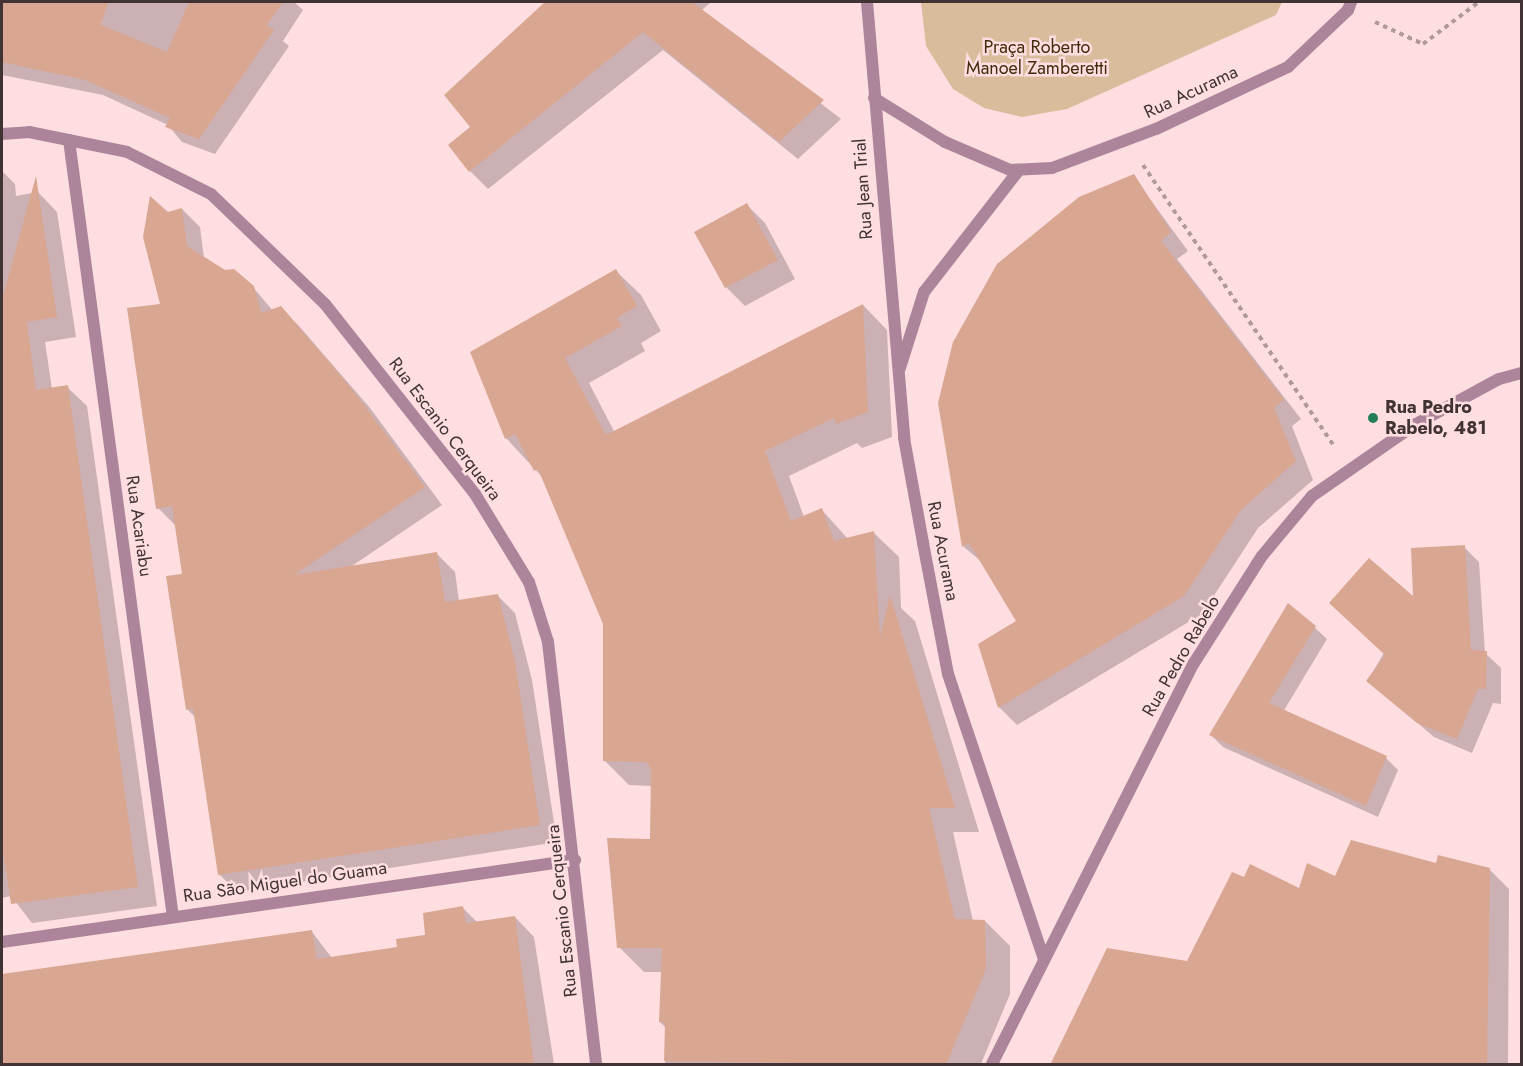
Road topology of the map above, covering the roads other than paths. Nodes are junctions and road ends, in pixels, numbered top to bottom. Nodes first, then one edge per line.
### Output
1 (867, 2) edge
2 (1351, 2) edge
3 (874, 98) junction
4 (2, 134) edge
5 (69, 140) junction
6 (1019, 170) junction
7 (1521, 374) edge
8 (898, 375) junction
9 (575, 860) junction
10 (173, 916) junction
11 (2, 942) edge
12 (1044, 960) junction
13 (596, 1065) edge
14 (992, 1065) edge

1 - 3 street, Rua Jean Trial
2 - 6 street, Rua Acurama
3 - 6 street, Rua Acurama
3 - 8 street, Rua Jean Trial
4 - 5 street, Rua Escanio Cerqueira
5 - 9 street, Rua Escanio Cerqueira
5 - 10 street, Rua Acariabu
6 - 8 street, Rua Acurama
7 - 12 street, Rua Pedro Rabelo
8 - 12 street, Rua Acurama
9 - 10 street, Rua São Miguel do Guama
9 - 13 street, Rua Escanio Cerqueira
10 - 11 street, Rua São Miguel do Guama
12 - 14 street, Rua Pedro Rabelo

